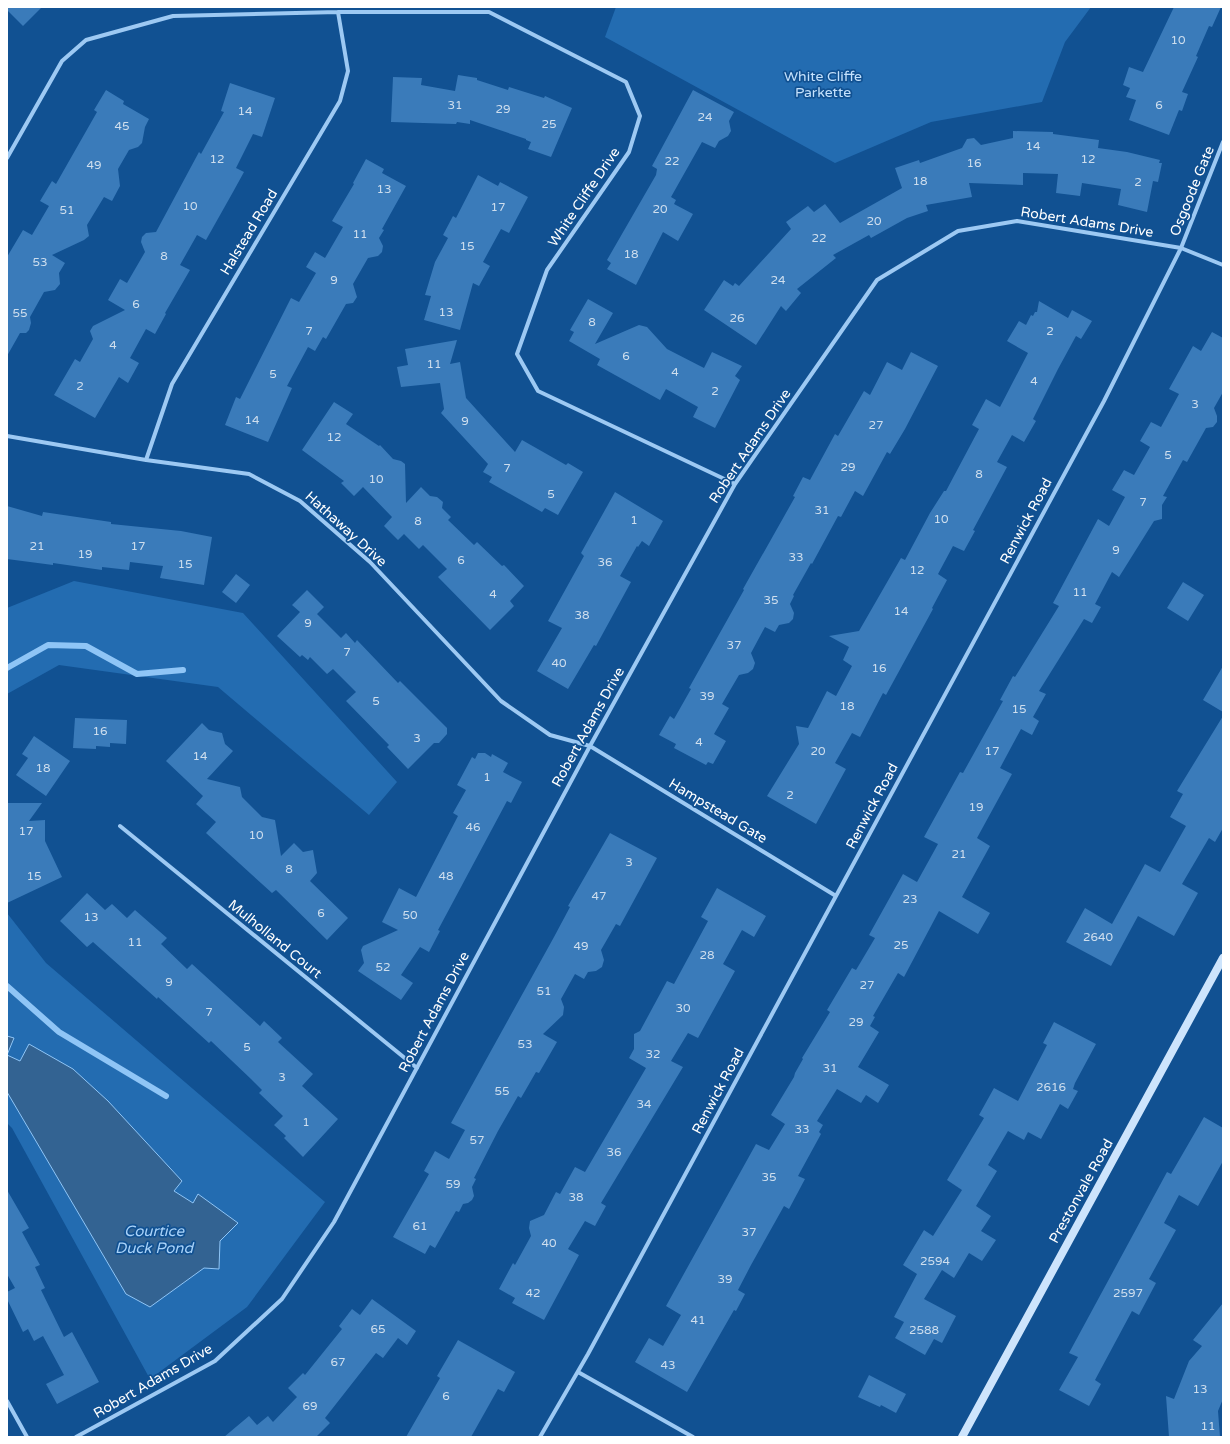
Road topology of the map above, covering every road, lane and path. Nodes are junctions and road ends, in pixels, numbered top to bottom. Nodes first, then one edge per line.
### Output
1 (338, 12) junction
2 (1223, 142) edge
3 (7, 158) edge
4 (1180, 248) junction
5 (1223, 265) edge
6 (7, 436) edge
7 (146, 460) junction
8 (734, 484) junction
9 (590, 746) junction
10 (120, 826) dead end
11 (836, 896) junction
12 (1223, 958) edge
13 (417, 1068) junction
14 (578, 1372) junction
15 (7, 1401) edge
16 (27, 1437) edge
17 (76, 1437) edge
18 (540, 1437) edge
19 (693, 1437) edge
20 (962, 1437) edge

1 - 3 street, White Cliffe Drive
1 - 7 street, Halstead Road
1 - 8 street, White Cliffe Drive
2 - 4 street, Osgoode Gate
4 - 5 street, Robert Adams Drive
4 - 8 street, Robert Adams Drive
4 - 11 street, Renwick Road
6 - 7 street, Hathaway Drive
7 - 9 street, Hathaway Drive
8 - 9 street, Robert Adams Drive
9 - 11 street, Hampstead Gate
9 - 13 street, Robert Adams Drive
10 - 13 street, Mulholland Court
11 - 14 street, Renwick Road
12 - 20 street, Prestonvale Road
13 - 17 street, Robert Adams Drive
14 - 18 street, Renwick Road
14 - 19 street
15 - 16 street

